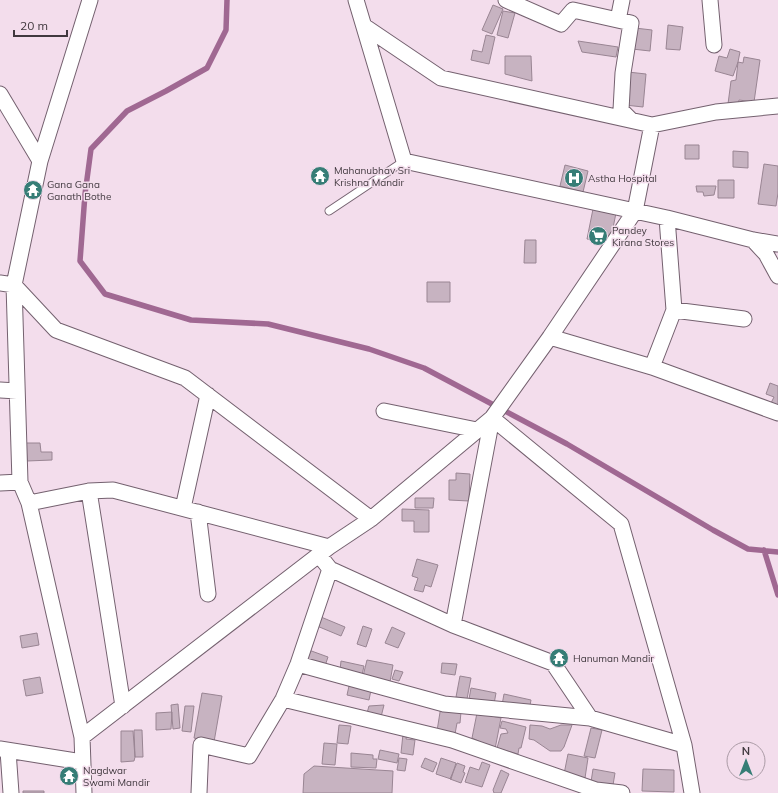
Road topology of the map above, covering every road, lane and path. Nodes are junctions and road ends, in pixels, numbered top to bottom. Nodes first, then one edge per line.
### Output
1 (90, 0) edge
2 (356, 0) edge
3 (506, 0) edge
4 (622, 0) edge
5 (710, 0) edge
6 (618, 20) junction
7 (364, 26) junction
8 (714, 45) dead end
9 (0, 94) edge
10 (778, 106) edge
11 (631, 120) junction
12 (652, 125) junction
13 (40, 160) junction
14 (404, 161) junction
15 (329, 211) dead end
16 (635, 211) junction
17 (667, 218) junction
18 (753, 240) junction
19 (778, 244) edge
20 (772, 256) edge
21 (778, 276) edge
22 (7, 284) edge
23 (674, 310) junction
24 (744, 319) dead end
25 (550, 337) junction
26 (652, 367) junction
27 (0, 390) edge
28 (17, 391) junction
29 (208, 395) junction
30 (384, 410) dead end
31 (778, 413) edge
32 (494, 415) junction
33 (477, 430) junction
34 (20, 482) junction
35 (0, 483) edge
36 (89, 491) junction
37 (29, 503) junction
38 (183, 508) junction
39 (198, 512) junction
40 (371, 519) junction
41 (324, 551) junction
42 (330, 569) junction
43 (208, 594) dead end
44 (454, 625) junction
45 (298, 664) junction
46 (282, 699) junction
47 (123, 706) junction
48 (590, 718) junction
49 (82, 737) junction
50 (684, 745) junction
51 (4, 750) edge
52 (82, 762) junction
53 (11, 793) edge
54 (84, 793) edge
55 (199, 793) edge
56 (622, 793) edge
57 (692, 793) edge

1 - 13 street
2 - 7 street
3 - 6 street
4 - 6 street
5 - 8 street
6 - 11 street
7 - 11 street
7 - 14 street
9 - 13 street
10 - 12 street
11 - 12 street
12 - 16 street
13 - 22 street
14 - 15 lane
14 - 16 street
16 - 17 street
16 - 25 street
17 - 18 street
17 - 23 street
18 - 19 street
18 - 20 street
20 - 21 street
22 - 28 street
22 - 29 street
23 - 24 street
23 - 26 street
25 - 26 street
25 - 32 street
26 - 31 street
27 - 28 street
28 - 34 street
29 - 38 street
29 - 40 street
30 - 33 street
32 - 33 street
32 - 44 street
32 - 50 street
33 - 40 street
34 - 35 street
34 - 37 street
36 - 37 street
36 - 38 street
36 - 47 street
37 - 49 street
38 - 39 street
39 - 41 street
39 - 43 street
40 - 41 street
41 - 42 street
41 - 47 street
42 - 44 street
42 - 45 street
44 - 48 street
45 - 46 street
45 - 48 street
46 - 55 street
46 - 56 street
47 - 49 street
48 - 50 street
49 - 52 street
50 - 57 street
51 - 52 street
51 - 53 street
52 - 54 street

